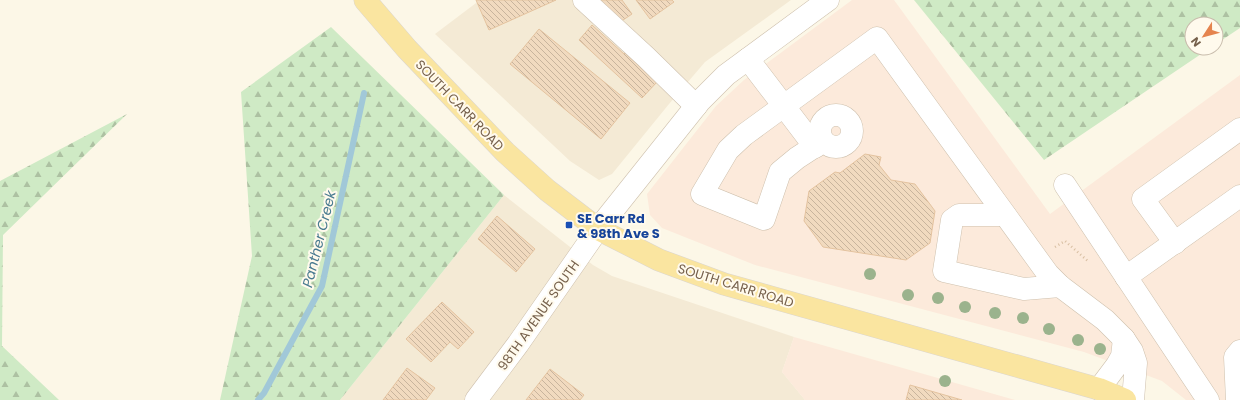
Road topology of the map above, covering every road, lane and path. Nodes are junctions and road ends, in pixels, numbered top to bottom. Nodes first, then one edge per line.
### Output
1 (365, 0) edge
2 (584, 0) edge
3 (828, 0) edge
4 (748, 59) junction
5 (696, 106) junction
6 (784, 106) junction
7 (1240, 129) edge
8 (1065, 185) dead end
9 (1240, 196) edge
10 (1006, 215) junction
11 (598, 229) junction
12 (1175, 243) junction
13 (1037, 259) junction
14 (1121, 269) junction
15 (1060, 286) junction
16 (1124, 339) junction
17 (1240, 351) edge
18 (1099, 389) junction
19 (476, 400) edge
20 (1125, 400) edge
21 (1133, 400) edge
22 (1208, 400) edge
23 (1237, 400) edge

1 - 11 main road, SOUTH CARR ROAD
2 - 5 street
3 - 4 street, 98TH AVENUE SOUTH
4 - 5 street, 98TH AVENUE SOUTH
4 - 6 street
5 - 11 street, 98TH AVENUE SOUTH
6 - 6 street
6 - 10 street
7 - 12 street
8 - 14 street
9 - 12 street
10 - 13 street
10 - 15 street
11 - 18 main road, SOUTH CARR ROAD
11 - 19 street, 98TH AVENUE SOUTH
12 - 14 street
13 - 14 path
13 - 15 street
14 - 22 street
15 - 16 street
16 - 18 street
16 - 21 street
17 - 23 street
18 - 20 main road, SOUTH CARR ROAD

